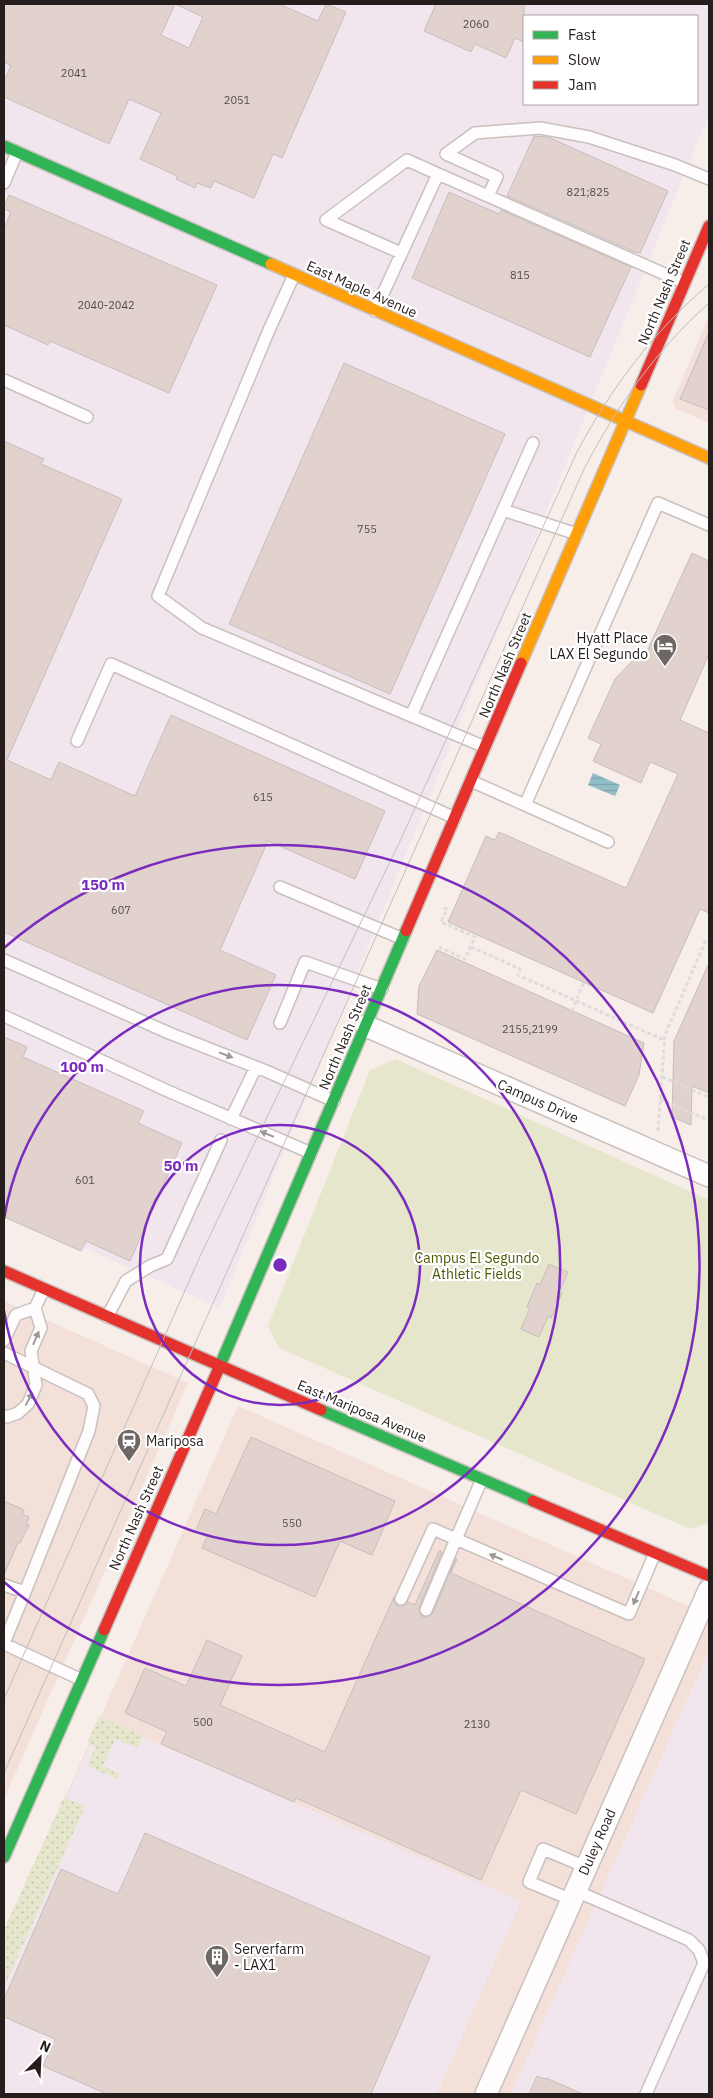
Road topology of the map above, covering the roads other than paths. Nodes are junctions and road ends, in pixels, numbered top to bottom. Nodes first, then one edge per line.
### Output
1 (4, 146) edge
2 (18, 152) junction
3 (438, 174) junction
4 (709, 179) edge
5 (4, 184) edge
6 (488, 196) junction
7 (709, 226) edge
8 (401, 253) junction
9 (294, 275) junction
10 (685, 283) junction
11 (375, 311) junction
12 (4, 380) edge
13 (87, 417) dead end
14 (625, 421) junction
15 (533, 443) dead end
16 (709, 458) edge
17 (503, 510) junction
18 (709, 525) edge
19 (576, 534) junction
20 (411, 716) junction
21 (77, 741) dead end
22 (485, 748) junction
23 (471, 781) junction
24 (524, 805) junction
25 (455, 818) junction
26 (608, 842) dead end
27 (280, 887) dead end
28 (403, 939) junction
29 (4, 960) edge
30 (382, 989) junction
31 (4, 1016) edge
32 (280, 1023) dead end
33 (366, 1026) junction
34 (256, 1067) junction
35 (334, 1101) junction
36 (231, 1119) junction
37 (221, 1140) dead end
38 (311, 1153) junction
39 (709, 1176) edge
40 (4, 1271) edge
41 (44, 1289) junction
42 (35, 1308) junction
43 (107, 1317) junction
44 (4, 1340) edge
45 (4, 1353) edge
46 (34, 1367) junction
47 (219, 1367) junction
48 (4, 1416) edge
49 (482, 1479) junction
50 (456, 1539) junction
51 (655, 1553) junction
52 (709, 1576) edge
53 (4, 1586) edge
54 (709, 1590) edge
55 (25, 1592) junction
56 (401, 1599) dead end
57 (426, 1610) dead end
58 (4, 1644) edge
59 (82, 1680) junction
60 (4, 1857) edge
61 (586, 1867) junction
62 (574, 1896) junction
63 (486, 2094) edge
64 (646, 2094) edge

1 - 2 street, East Maple Avenue
2 - 5 lane
2 - 9 street, East Maple Avenue
3 - 6 lane
3 - 8 lane
3 - 8 lane
4 - 6 lane
6 - 10 lane
7 - 10 street, North Nash Street
8 - 11 lane
9 - 11 street, East Maple Avenue
9 - 20 lane
10 - 14 street, North Nash Street
11 - 14 street, East Maple Avenue
12 - 13 lane
14 - 16 street, East Maple Avenue
14 - 19 street, North Nash Street
15 - 17 lane
17 - 19 lane
17 - 20 lane
18 - 24 lane
19 - 22 street, North Nash Street
20 - 22 lane
21 - 25 lane
22 - 23 street, North Nash Street
23 - 24 lane
23 - 25 street, North Nash Street
24 - 26 lane
25 - 28 street, North Nash Street
27 - 28 lane
28 - 30 street, North Nash Street
29 -> 34 lane
30 - 32 lane
30 - 33 street, North Nash Street
31 - 36 lane
33 - 35 street, North Nash Street
33 - 39 street, Campus Drive
34 - 35 lane
34 - 36 lane
35 - 38 street, North Nash Street
38 -> 36 lane
37 - 43 lane
38 - 47 street, North Nash Street
40 - 41 street, East Mariposa Avenue
41 - 42 lane
41 - 43 street, East Mariposa Avenue
42 - 44 lane
46 -> 42 lane
43 - 47 street, East Mariposa Avenue
45 - 46 lane
48 -> 46 lane
46 - 55 lane
47 - 49 street, East Mariposa Avenue
47 - 59 street, North Nash Street
49 - 50 lane
49 - 51 street, East Mariposa Avenue
51 -> 50 lane
50 - 56 lane
50 - 57 lane
51 - 52 street, East Mariposa Avenue
53 - 55 lane
54 - 61 street, Duley Road
55 - 58 lane
58 - 59 lane
59 - 60 street, North Nash Street
61 - 62 street, Duley Road
61 - 62 lane
62 - 63 street, Duley Road
62 - 64 lane

